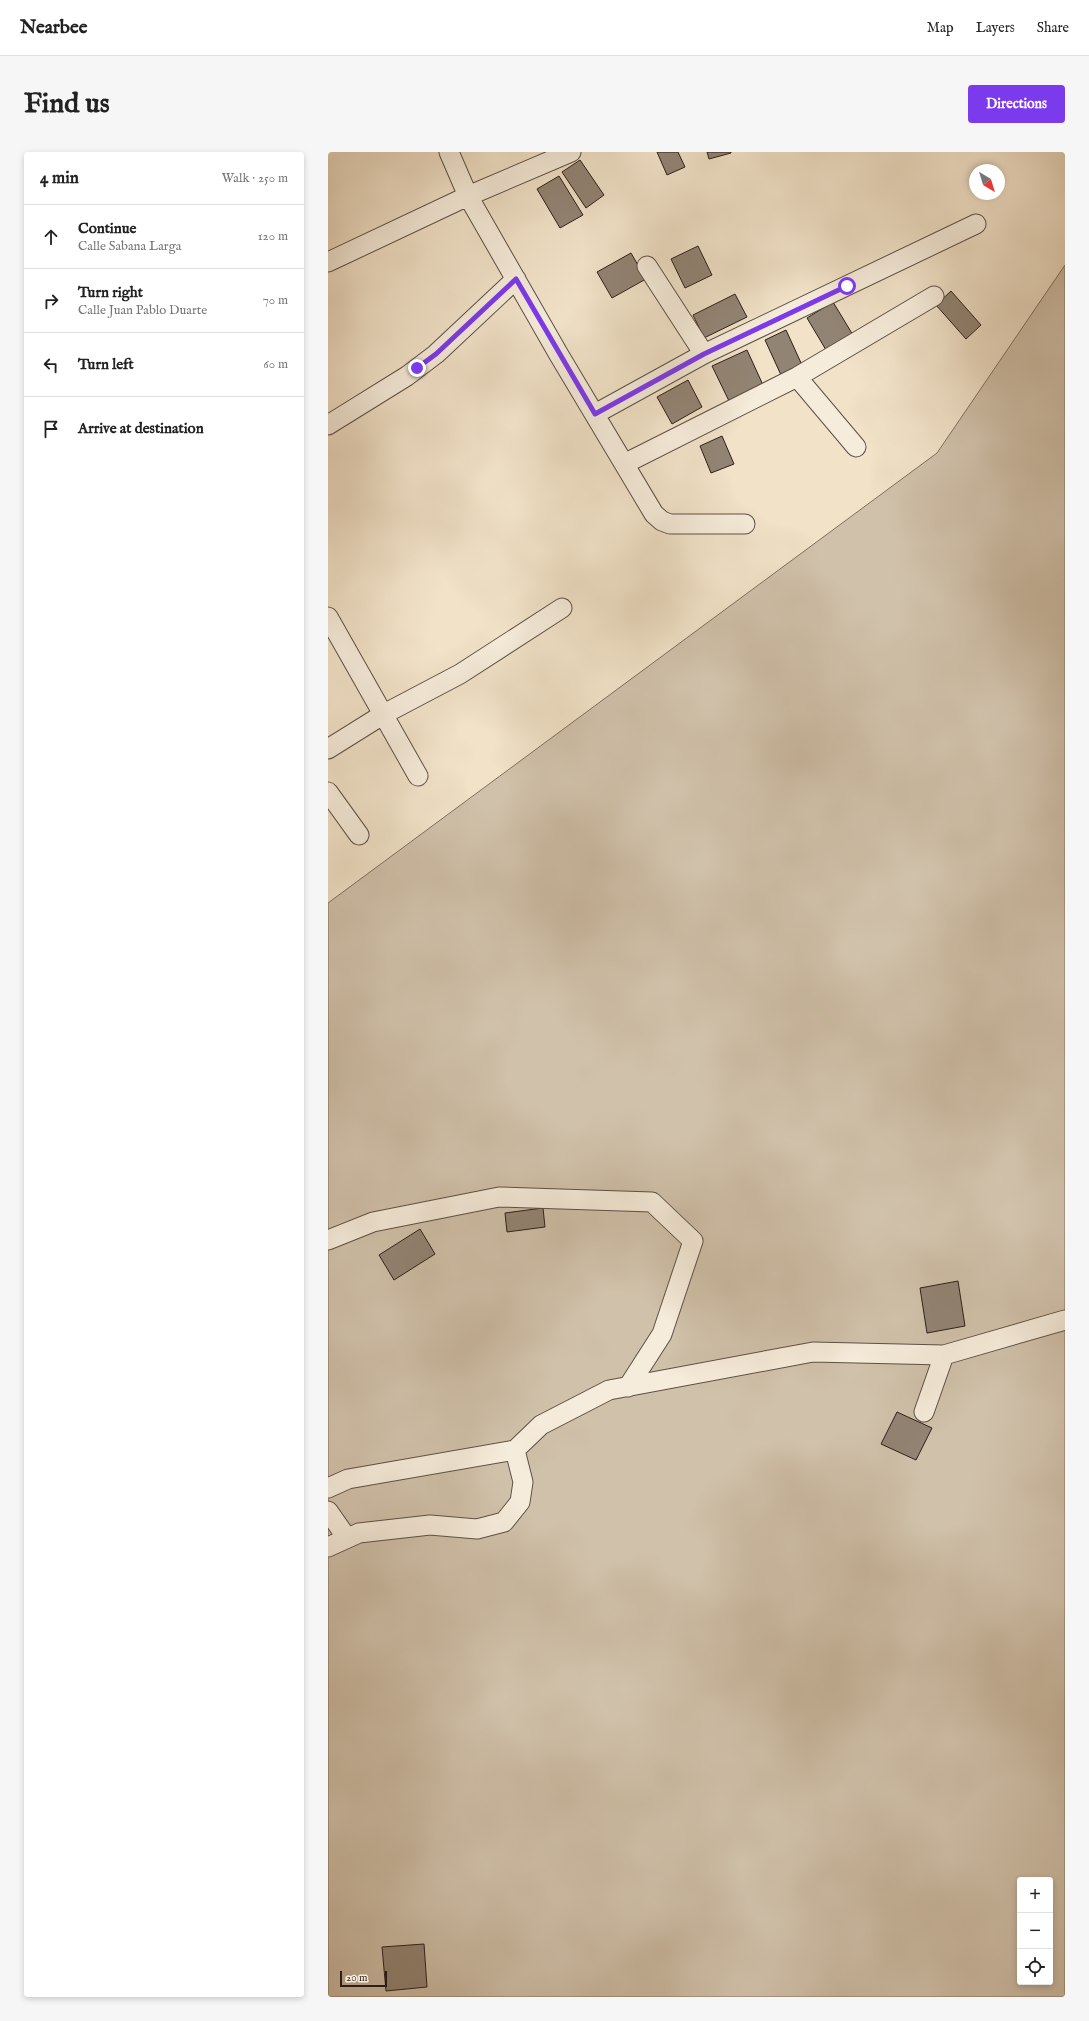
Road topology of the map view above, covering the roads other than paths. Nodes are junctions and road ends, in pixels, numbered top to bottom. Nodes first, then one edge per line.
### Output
1 (449, 152) edge
2 (571, 152) edge
3 (468, 196) junction
4 (976, 224) dead end
5 (328, 262) edge
6 (647, 266) dead end
7 (516, 279) junction
8 (934, 296) dead end
9 (704, 354) junction
10 (797, 377) junction
11 (595, 414) junction
12 (328, 425) edge
13 (856, 447) dead end
14 (624, 464) junction
15 (745, 524) dead end
16 (562, 608) dead end
17 (328, 617) edge
18 (384, 714) junction
19 (328, 749) edge
20 (418, 776) dead end
21 (330, 802) edge
22 (359, 835) dead end
23 (328, 1240) edge
24 (1065, 1320) edge
25 (944, 1355) junction
26 (628, 1388) junction
27 (924, 1412) dead end
28 (515, 1450) junction
29 (328, 1488) edge
30 (328, 1511) edge
31 (347, 1538) junction
32 (328, 1547) edge

1 - 3 street
2 - 3 street
3 - 5 street
3 - 7 street
4 - 9 street
6 - 9 street
7 - 11 street
7 - 12 street
8 - 10 street
9 - 11 street
10 - 13 street
10 - 14 street
11 - 14 street
14 - 15 street
16 - 18 street
17 - 18 street
18 - 19 street
18 - 20 street
21 - 22 street
23 - 26 street
24 - 25 street
25 - 26 street
25 - 27 street
26 - 28 street
28 - 29 street
28 - 31 street
30 - 31 street
31 - 32 street

